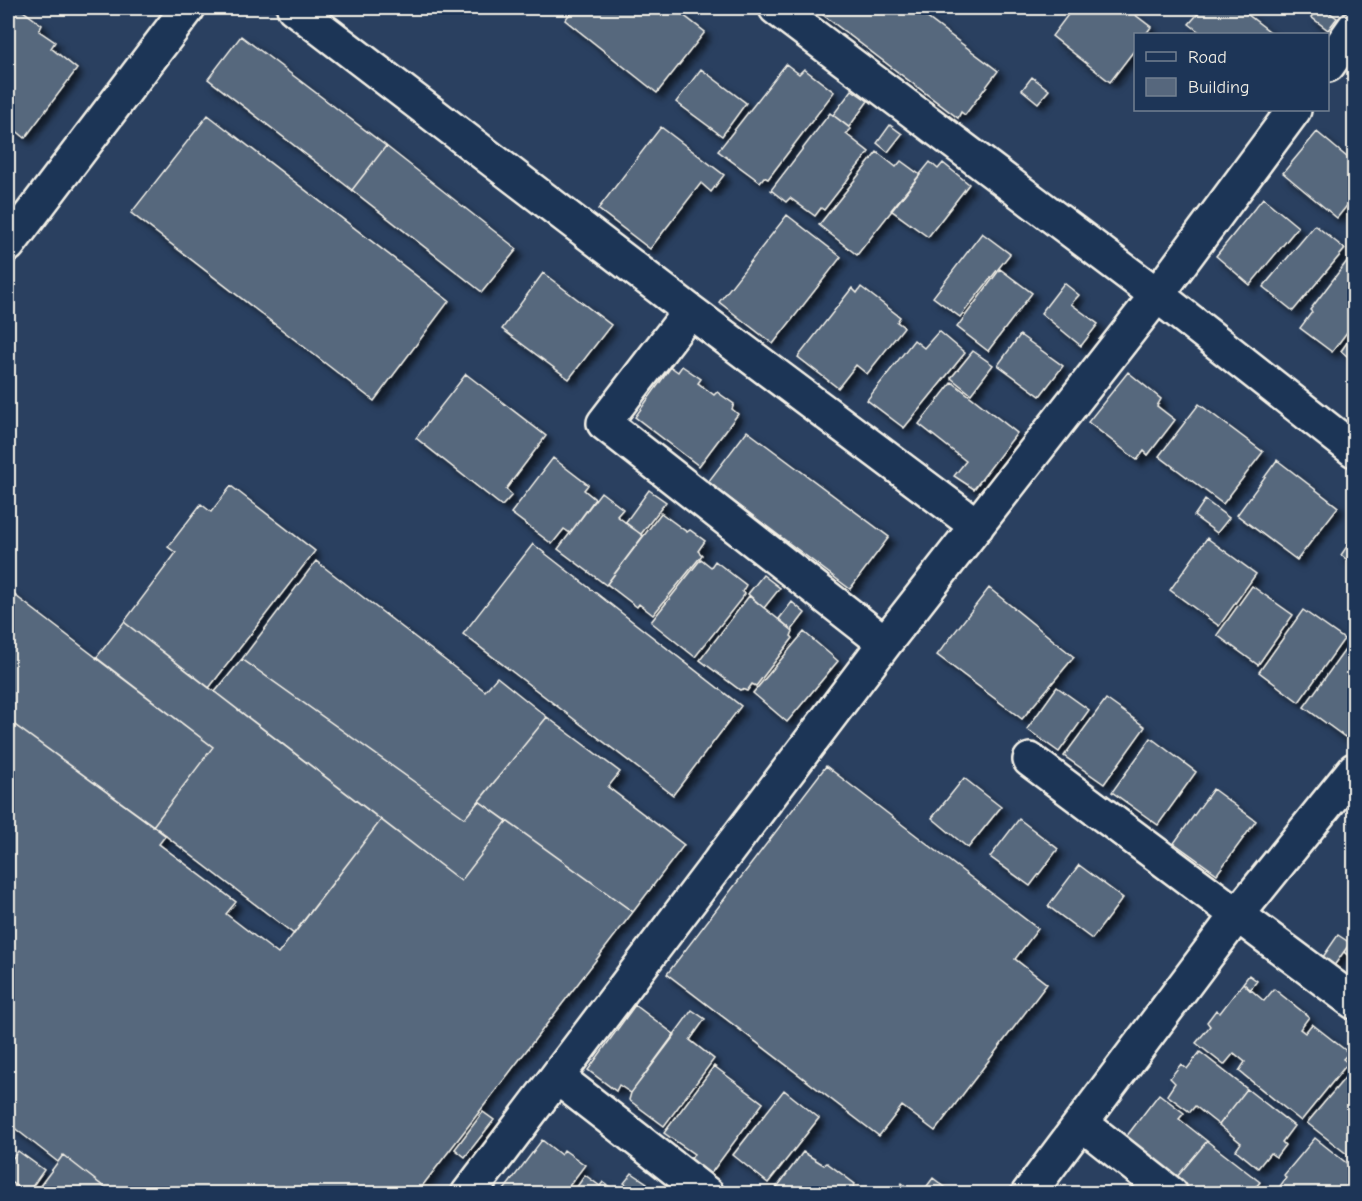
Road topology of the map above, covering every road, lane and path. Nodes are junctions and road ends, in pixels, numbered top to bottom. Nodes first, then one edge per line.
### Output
1 (188, 8) edge
2 (294, 8) edge
3 (776, 8) edge
4 (1354, 28) edge
5 (1329, 64) edge
6 (1293, 111) edge
7 (8, 245) edge
8 (1157, 295) junction
9 (690, 311) junction
10 (1354, 450) edge
11 (977, 526) junction
12 (885, 643) junction
13 (1030, 760) dead end
14 (1354, 770) edge
15 (1237, 915) junction
16 (1354, 1002) edge
17 (557, 1077) junction
18 (1081, 1123) junction
19 (468, 1194) edge
20 (707, 1194) edge
21 (1028, 1194) edge
22 (1171, 1194) edge

1 - 7 street
2 - 9 street
3 - 8 street
4 - 5 street
6 - 8 street
8 - 10 street
8 - 11 street
9 - 11 street
9 - 12 street
11 - 12 street
12 - 17 street
13 - 15 street
14 - 15 street
15 - 16 street
15 - 18 street
17 - 19 street
17 - 20 street
18 - 21 street
18 - 22 street

